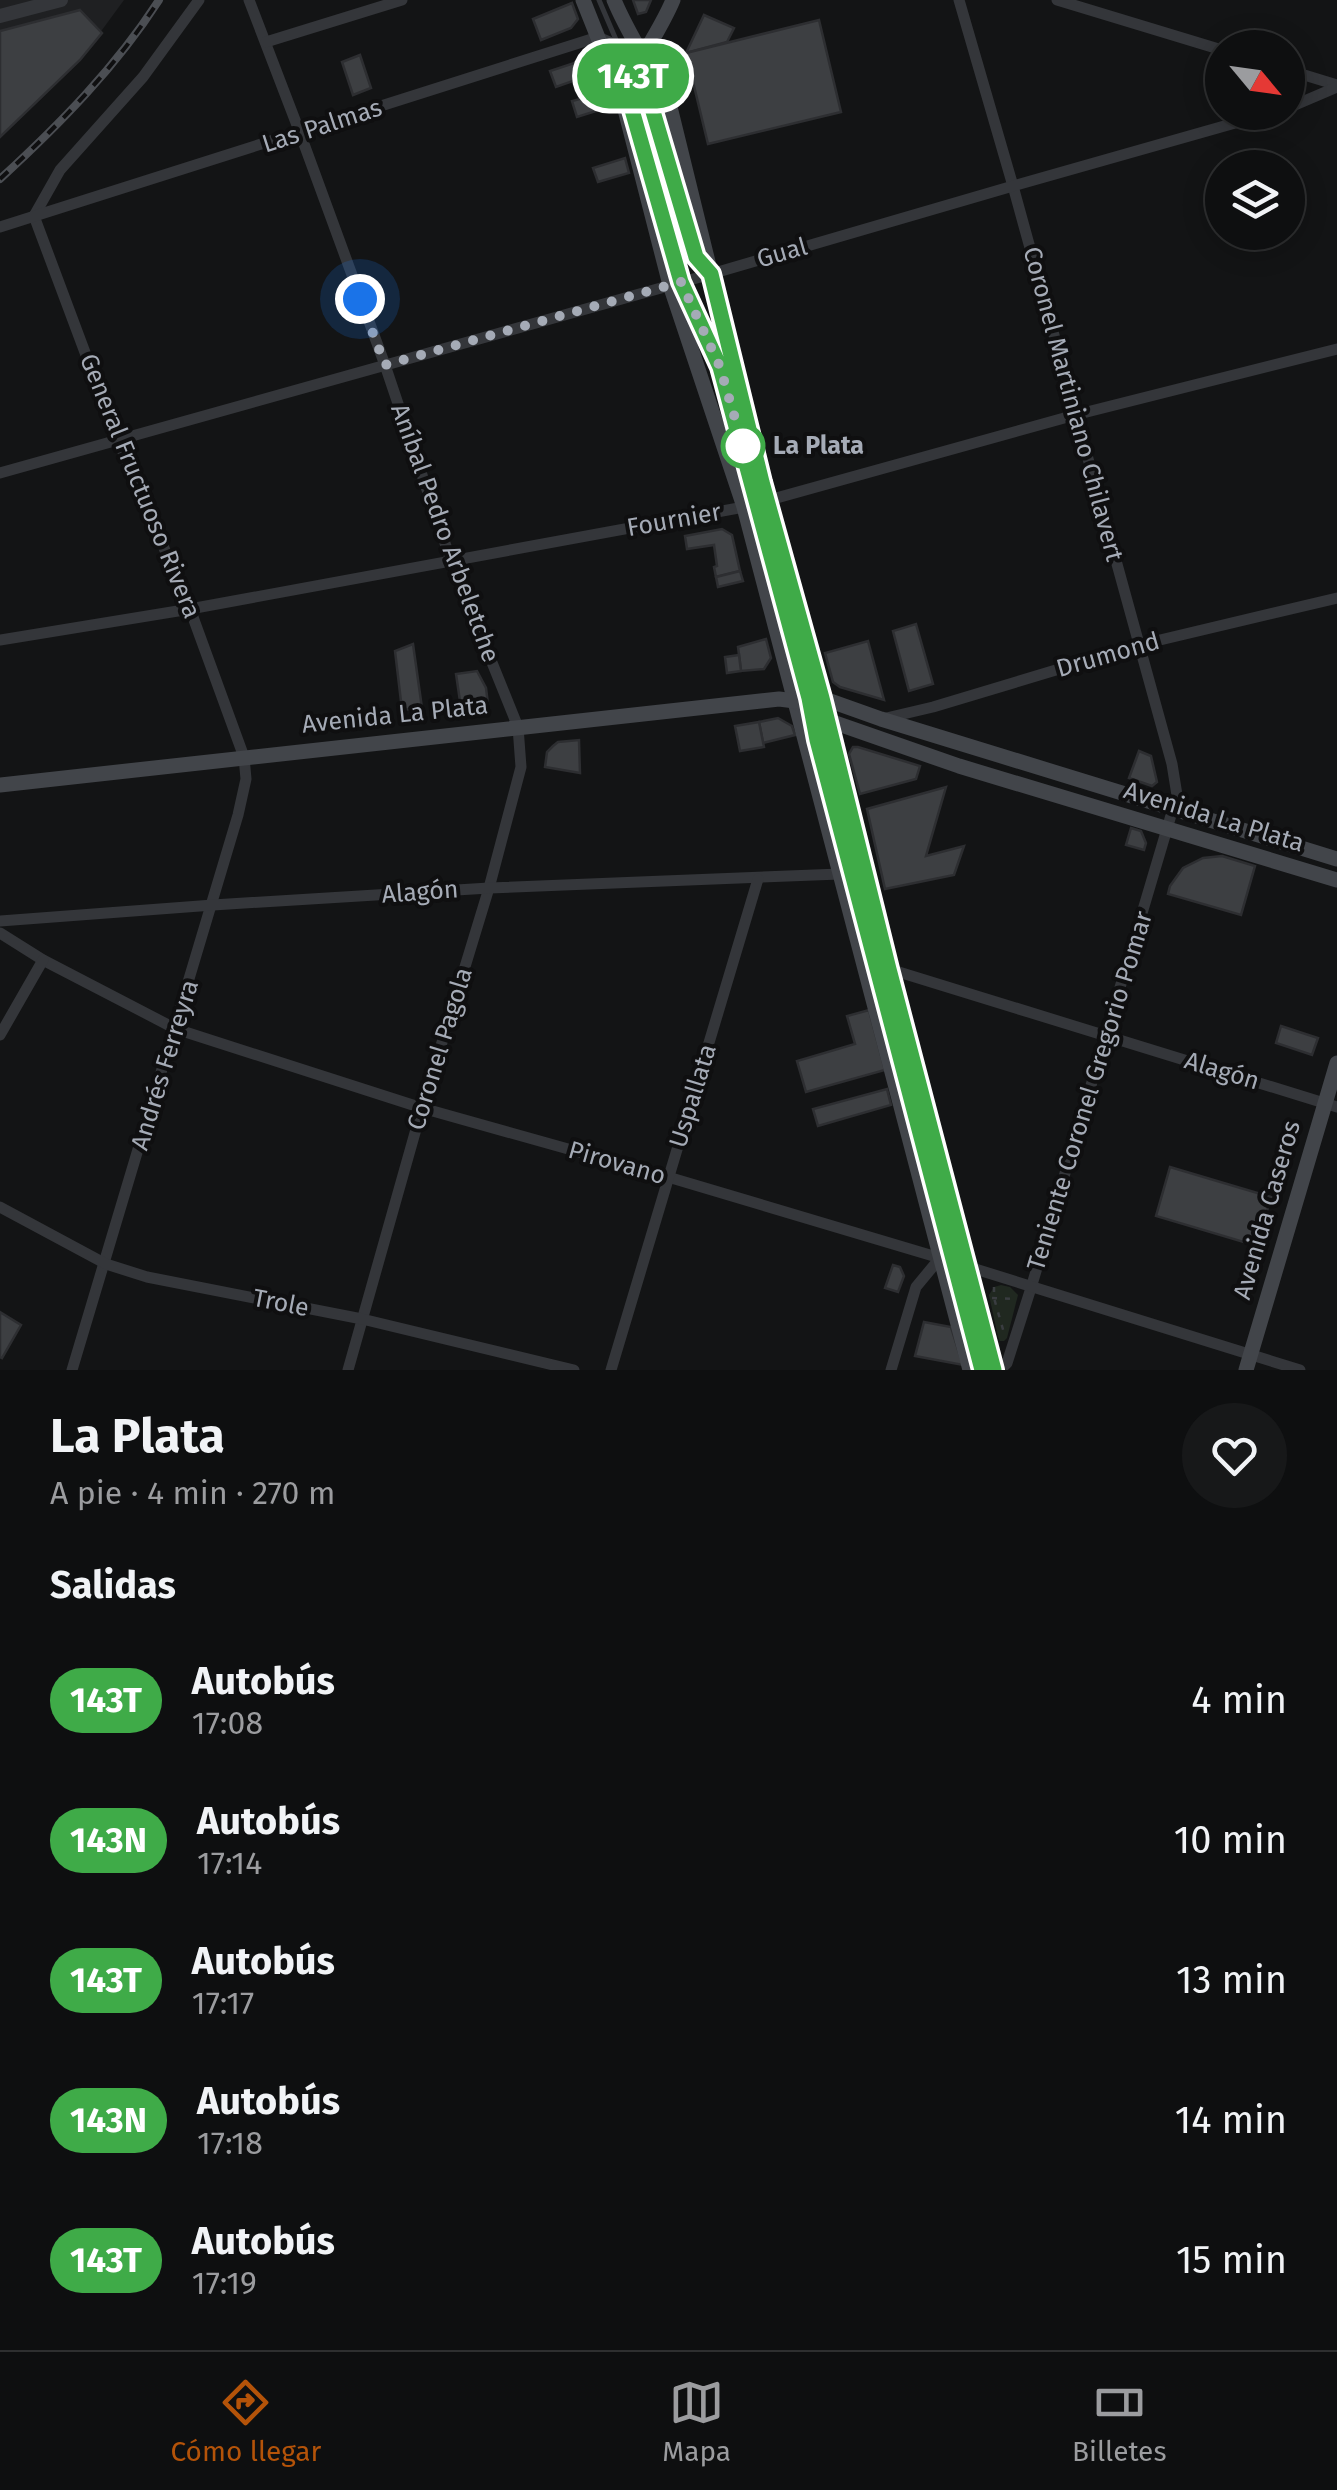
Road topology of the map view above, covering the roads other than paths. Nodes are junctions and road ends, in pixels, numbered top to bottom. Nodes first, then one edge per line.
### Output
1 (61, 0) edge
2 (199, 0) edge
3 (249, 0) edge
4 (402, 0) edge
5 (583, 0) edge
6 (599, 0) edge
7 (614, 0) edge
8 (673, 0) edge
9 (960, 0) edge
10 (1057, 0) edge
11 (1085, 4) edge
12 (0, 16) edge
13 (598, 38) junction
14 (266, 42) junction
15 (617, 44) junction
16 (1205, 44) edge
17 (642, 56) junction
18 (631, 74) junction
19 (1305, 76) edge
20 (1337, 86) edge
21 (628, 100) junction
22 (1305, 100) edge
23 (1211, 130) edge
24 (300, 133) junction
25 (1013, 186) junction
26 (34, 216) junction
27 (0, 227) edge
28 (711, 274) junction
29 (676, 283) junction
30 (1337, 349) edge
31 (385, 365) junction
32 (1075, 415) junction
33 (117, 438) junction
34 (0, 473) edge
35 (756, 504) junction
36 (451, 561) junction
37 (1337, 598) edge
38 (190, 608) junction
39 (0, 640) edge
40 (1139, 645) junction
41 (809, 702) junction
42 (881, 719) junction
43 (827, 720) junction
44 (518, 727) junction
45 (244, 757) junction
46 (0, 784) edge
47 (1173, 809) junction
48 (1167, 830) junction
49 (1337, 858) edge
50 (840, 874) junction
51 (758, 879) junction
52 (1337, 880) edge
53 (489, 888) junction
54 (213, 905) junction
55 (0, 921) edge
56 (0, 933) edge
57 (43, 960) junction
58 (889, 969) junction
59 (176, 1029) junction
60 (0, 1035) edge
61 (1107, 1036) junction
62 (1337, 1063) edge
63 (1331, 1105) edge
64 (422, 1108) junction
65 (668, 1177) junction
66 (0, 1207) edge
67 (954, 1263) junction
68 (106, 1264) junction
69 (1031, 1288) junction
70 (362, 1319) junction
71 (1249, 1362) edge
72 (72, 1370) edge
73 (348, 1370) edge
74 (574, 1370) edge
75 (611, 1370) edge
76 (891, 1370) edge
77 (970, 1370) edge
78 (982, 1370) edge
79 (997, 1370) edge
80 (1300, 1370) edge

1 - 12 street
2 - 26 street
3 - 14 street, Aníbal Pedro Arbeletche
4 - 14 street
5 - 13 main road
6 - 15 lane
7 - 17 main road
8 - 17 main road
9 - 25 street, Coronel Martiniano Chilavert
10 - 11 street
11 - 16 street
13 - 15 street
13 - 21 main road
13 - 24 street, Las Palmas
14 - 24 street, Aníbal Pedro Arbeletche
15 - 17 street
15 - 18 lane
17 - 18 main road
17 - 28 main road
18 - 21 main road
18 - 28 lane
19 - 20 street
20 - 22 street
21 - 29 main road
23 - 25 street, Gual
24 - 26 street, Las Palmas
24 - 31 street, Aníbal Pedro Arbeletche
25 - 28 street, Gual
25 - 32 street, Coronel Martiniano Chilavert
26 - 27 street, Las Palmas
26 - 33 street, General Fructuoso Rivera
28 - 29 street, Gual
28 - 35 main road
29 - 31 street, Gual
29 - 35 main road
30 - 32 street, Fournier
31 - 33 street, Gual
31 - 36 street, Aníbal Pedro Arbeletche
32 - 35 street, Fournier
32 - 40 street, Coronel Martiniano Chilavert
33 - 34 street, Gual
33 - 38 street, General Fructuoso Rivera
35 - 36 street, Fournier
35 - 41 main road
35 - 41 main road
36 - 38 street, Fournier
36 - 44 street, Aníbal Pedro Arbeletche
37 - 40 street, Drumond
38 - 39 street, Fournier
38 - 45 street, General Fructuoso Rivera
40 - 42 street, Drumond
40 - 47 street, Coronel Martiniano Chilavert
41 - 42 main road, Avenida La Plata
41 - 43 main road
41 - 44 main road, Avenida La Plata
41 - 50 main road
41 - 67 lane
42 - 47 main road, Avenida La Plata
43 - 48 main road, Avenida La Plata
43 - 58 main road
44 - 45 main road, Avenida La Plata
44 - 53 street, Coronel Pagola
45 - 46 main road, Avenida La Plata
45 - 54 street, Andrés Ferreyra
47 - 48 street, Teniente Coronel Gregorio Pomar
47 - 49 main road, Avenida La Plata
48 - 52 main road, Avenida La Plata
48 - 61 street, Teniente Coronel Gregorio Pomar
50 - 51 street, Alagón
50 - 67 main road
51 - 53 street, Alagón
51 - 65 street, Uspallata
53 - 54 street, Alagón
53 - 64 street, Coronel Pagola
54 - 55 street, Alagón
54 - 59 street, Andrés Ferreyra
56 - 57 street, Pirovano
57 - 59 street, Pirovano
57 - 60 street
58 - 61 street, Alagón
58 - 67 main road
59 - 64 street, Pirovano
59 - 68 street, Andrés Ferreyra
61 - 63 street, Alagón
61 - 69 street, Teniente Coronel Gregorio Pomar
62 - 63 main road, Avenida Caseros
63 - 71 main road, Avenida Caseros
64 - 65 street, Pirovano
64 - 70 street, Coronel Pagola
65 - 67 street, Pirovano
65 - 75 street, Uspallata
66 - 68 street, Trole
67 - 69 street, Pirovano
67 - 76 street
67 - 77 main road
67 - 78 lane
67 - 79 main road
68 - 70 street, Trole
68 - 72 street, Andrés Ferreyra
69 - 71 street, Pirovano
69 - 79 street, Teniente Coronel Gregorio Pomar
70 - 73 street, Coronel Pagola
70 - 74 street, Trole
71 - 80 street, Pirovano

